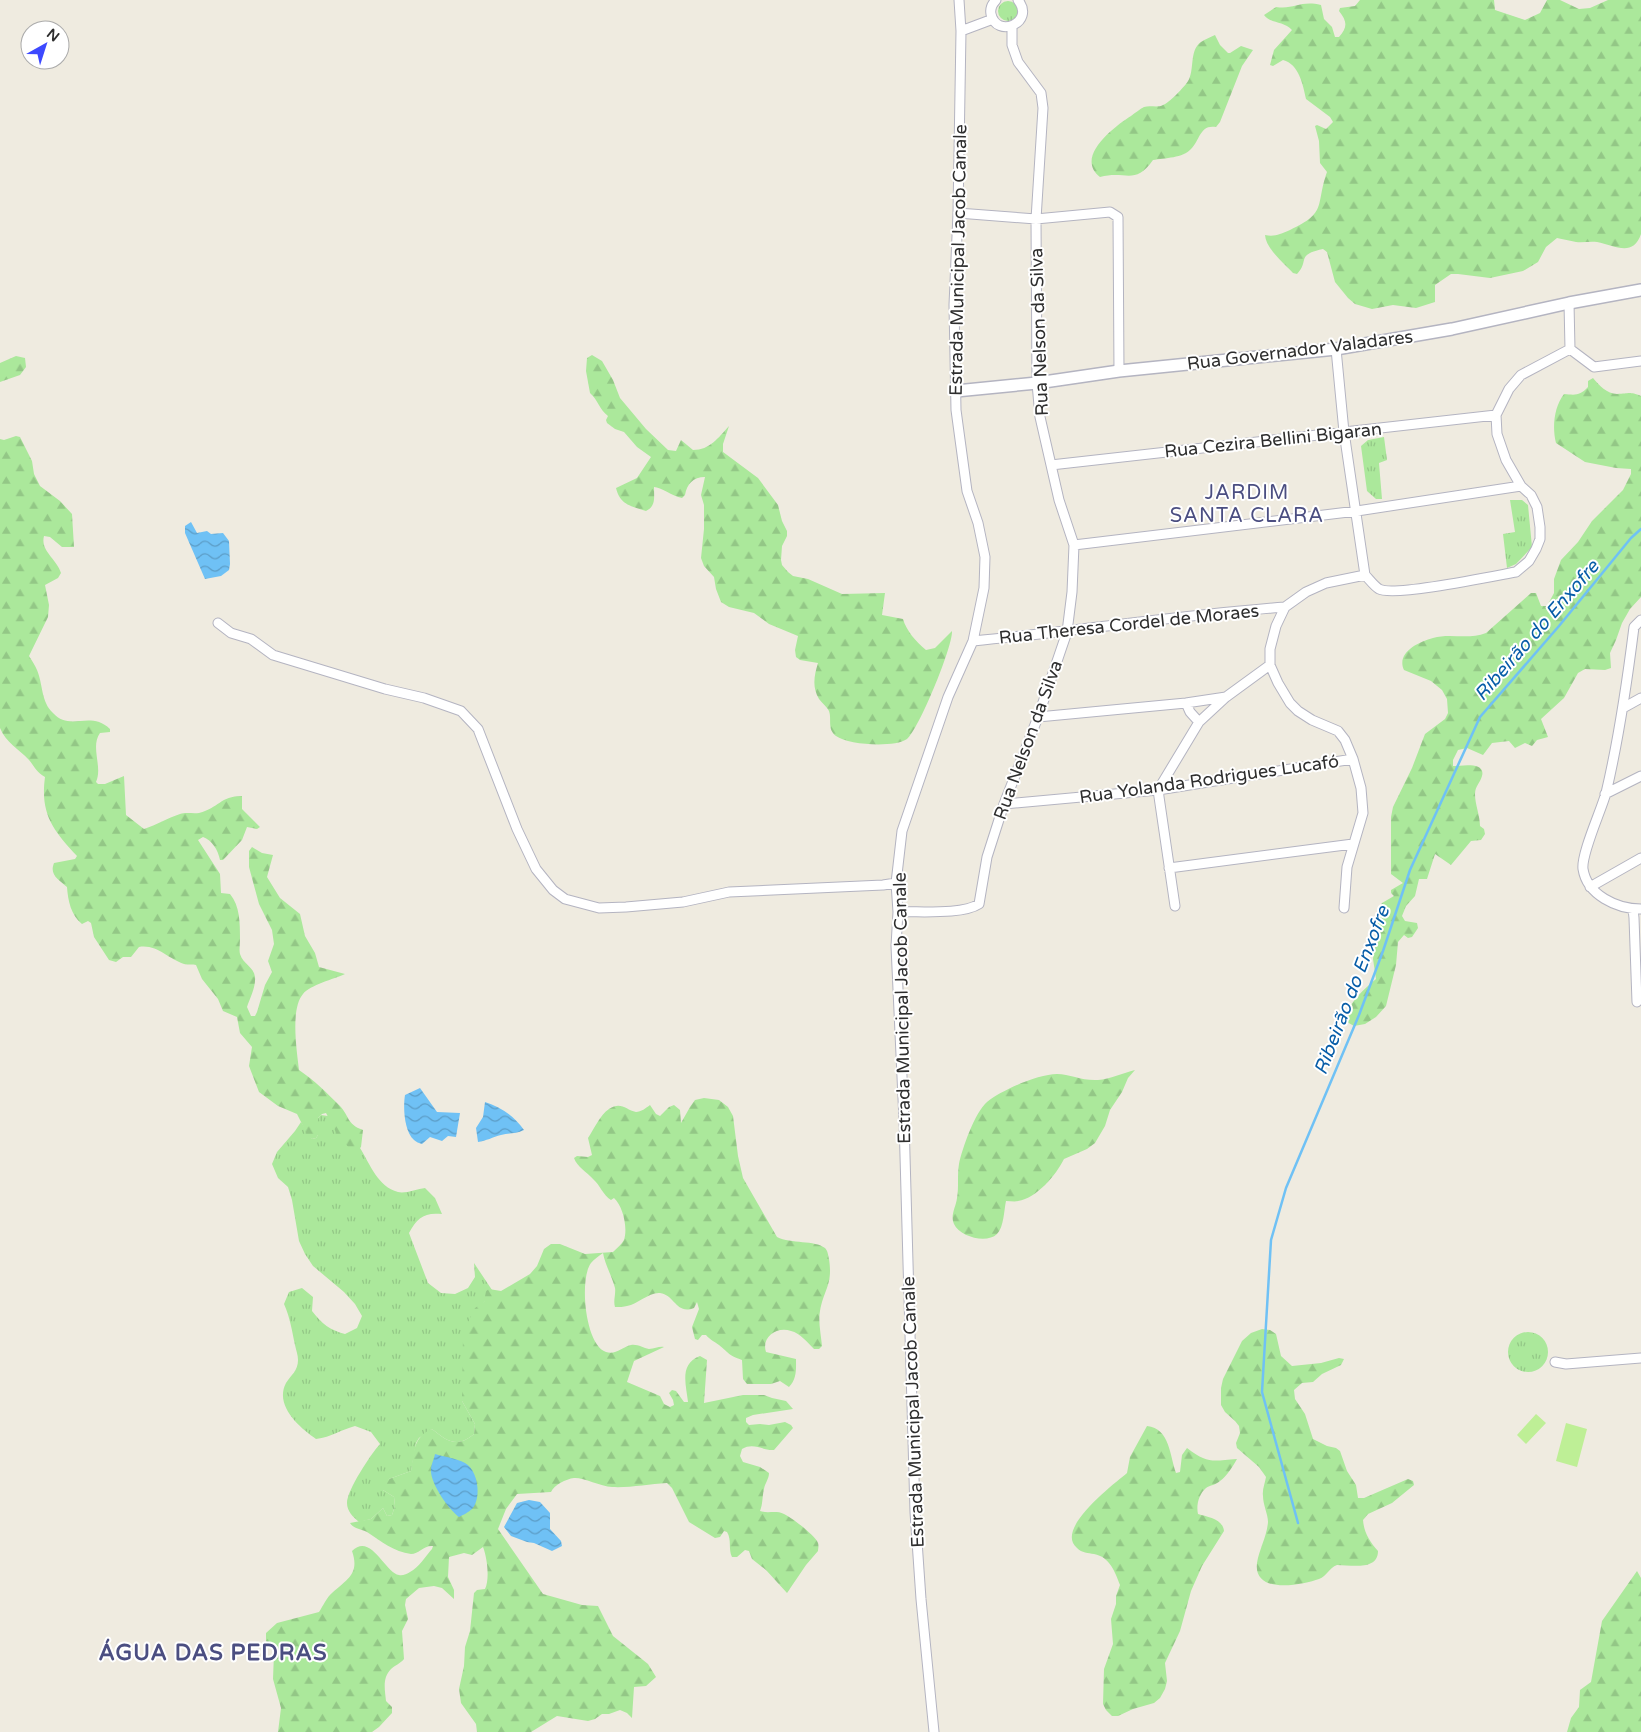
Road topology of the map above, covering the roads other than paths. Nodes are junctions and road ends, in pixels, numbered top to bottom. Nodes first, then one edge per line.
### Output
1 (959, 0) edge
2 (964, 0) edge
3 (996, 0) edge
4 (1022, 1) edge
5 (992, 19) junction
6 (1012, 27) junction
7 (961, 30) junction
8 (958, 213) junction
9 (1036, 219) junction
10 (1641, 290) edge
11 (1569, 303) junction
12 (1336, 349) junction
13 (1570, 349) junction
14 (1641, 361) edge
15 (1119, 371) junction
16 (1037, 383) junction
17 (956, 391) junction
18 (1496, 415) junction
19 (1344, 432) junction
20 (1050, 465) junction
21 (1521, 486) junction
22 (1357, 511) junction
23 (1074, 545) junction
24 (1365, 576) junction
25 (1286, 607) junction
26 (1641, 620) edge
27 (218, 623) dead end
28 (1067, 632) junction
29 (973, 641) junction
30 (1270, 665) junction
31 (1226, 697) junction
32 (1641, 698) edge
33 (1186, 703) junction
34 (1623, 708) junction
35 (1038, 717) junction
36 (1199, 722) junction
37 (1353, 758) junction
38 (1641, 776) edge
39 (1158, 790) junction
40 (1605, 794) junction
41 (1004, 804) junction
42 (1353, 844) junction
43 (1641, 858) edge
44 (1169, 868) junction
45 (896, 883) junction
46 (1590, 888) junction
47 (1175, 906) dead end
48 (1344, 908) dead end
49 (1637, 909) edge
50 (898, 912) junction
51 (1637, 1002) dead end
52 (1641, 1358) edge
53 (1555, 1362) dead end
54 (934, 1732) edge

1 - 7 street, Estrada Municipal Jacob Canale
2 - 7 street
3 - 5 street
4 - 6 street
5 - 6 street
5 - 7 street
6 - 9 street, Rua Nelson da Silva
7 - 8 street, Estrada Municipal Jacob Canale
8 - 9 street
8 - 17 street, Estrada Municipal Jacob Canale
9 - 15 street
9 - 16 street, Rua Nelson da Silva
10 - 11 street, Rua Governador Valadares
11 - 12 street, Rua Governador Valadares
11 - 13 street
12 - 15 street, Rua Governador Valadares
12 - 19 street
13 - 14 street
13 - 18 street
15 - 16 street, Rua Governador Valadares
16 - 17 street, Rua Governador Valadares
16 - 20 street, Rua Nelson da Silva
17 - 29 street, Estrada Municipal Jacob Canale
18 - 19 street, Rua Cezira Bellini Bigaran
18 - 21 street
19 - 20 street, Rua Cezira Bellini Bigaran
19 - 22 street
20 - 23 street, Rua Nelson da Silva
21 - 22 street
21 - 24 street
22 - 23 street
22 - 24 street
23 - 28 street, Rua Nelson da Silva
24 - 25 street
25 - 28 street, Rua Theresa Cordel de Moraes
25 - 30 street
26 - 34 street
27 - 45 street
28 - 29 street, Rua Theresa Cordel de Moraes
28 - 35 street, Rua Nelson da Silva
29 - 45 street, Estrada Municipal Jacob Canale
30 - 31 street
30 - 37 street
31 - 33 street
31 - 36 street
32 - 34 street
33 - 35 street
33 - 36 street
34 - 40 street
35 - 41 street, Rua Nelson da Silva
36 - 39 street
37 - 39 street, Rua Yolanda Rodrigues Lucafó
37 - 42 street
38 - 40 street
39 - 41 street, Rua Yolanda Rodrigues Lucafó
39 - 44 street
40 - 46 street
41 - 50 street, Rua Nelson da Silva
42 - 44 street
42 - 48 street
43 - 46 street
44 - 47 street
45 - 50 street, Estrada Municipal Jacob Canale
46 - 49 street
49 - 51 street
50 - 54 street, Estrada Municipal Jacob Canale
52 - 53 street

